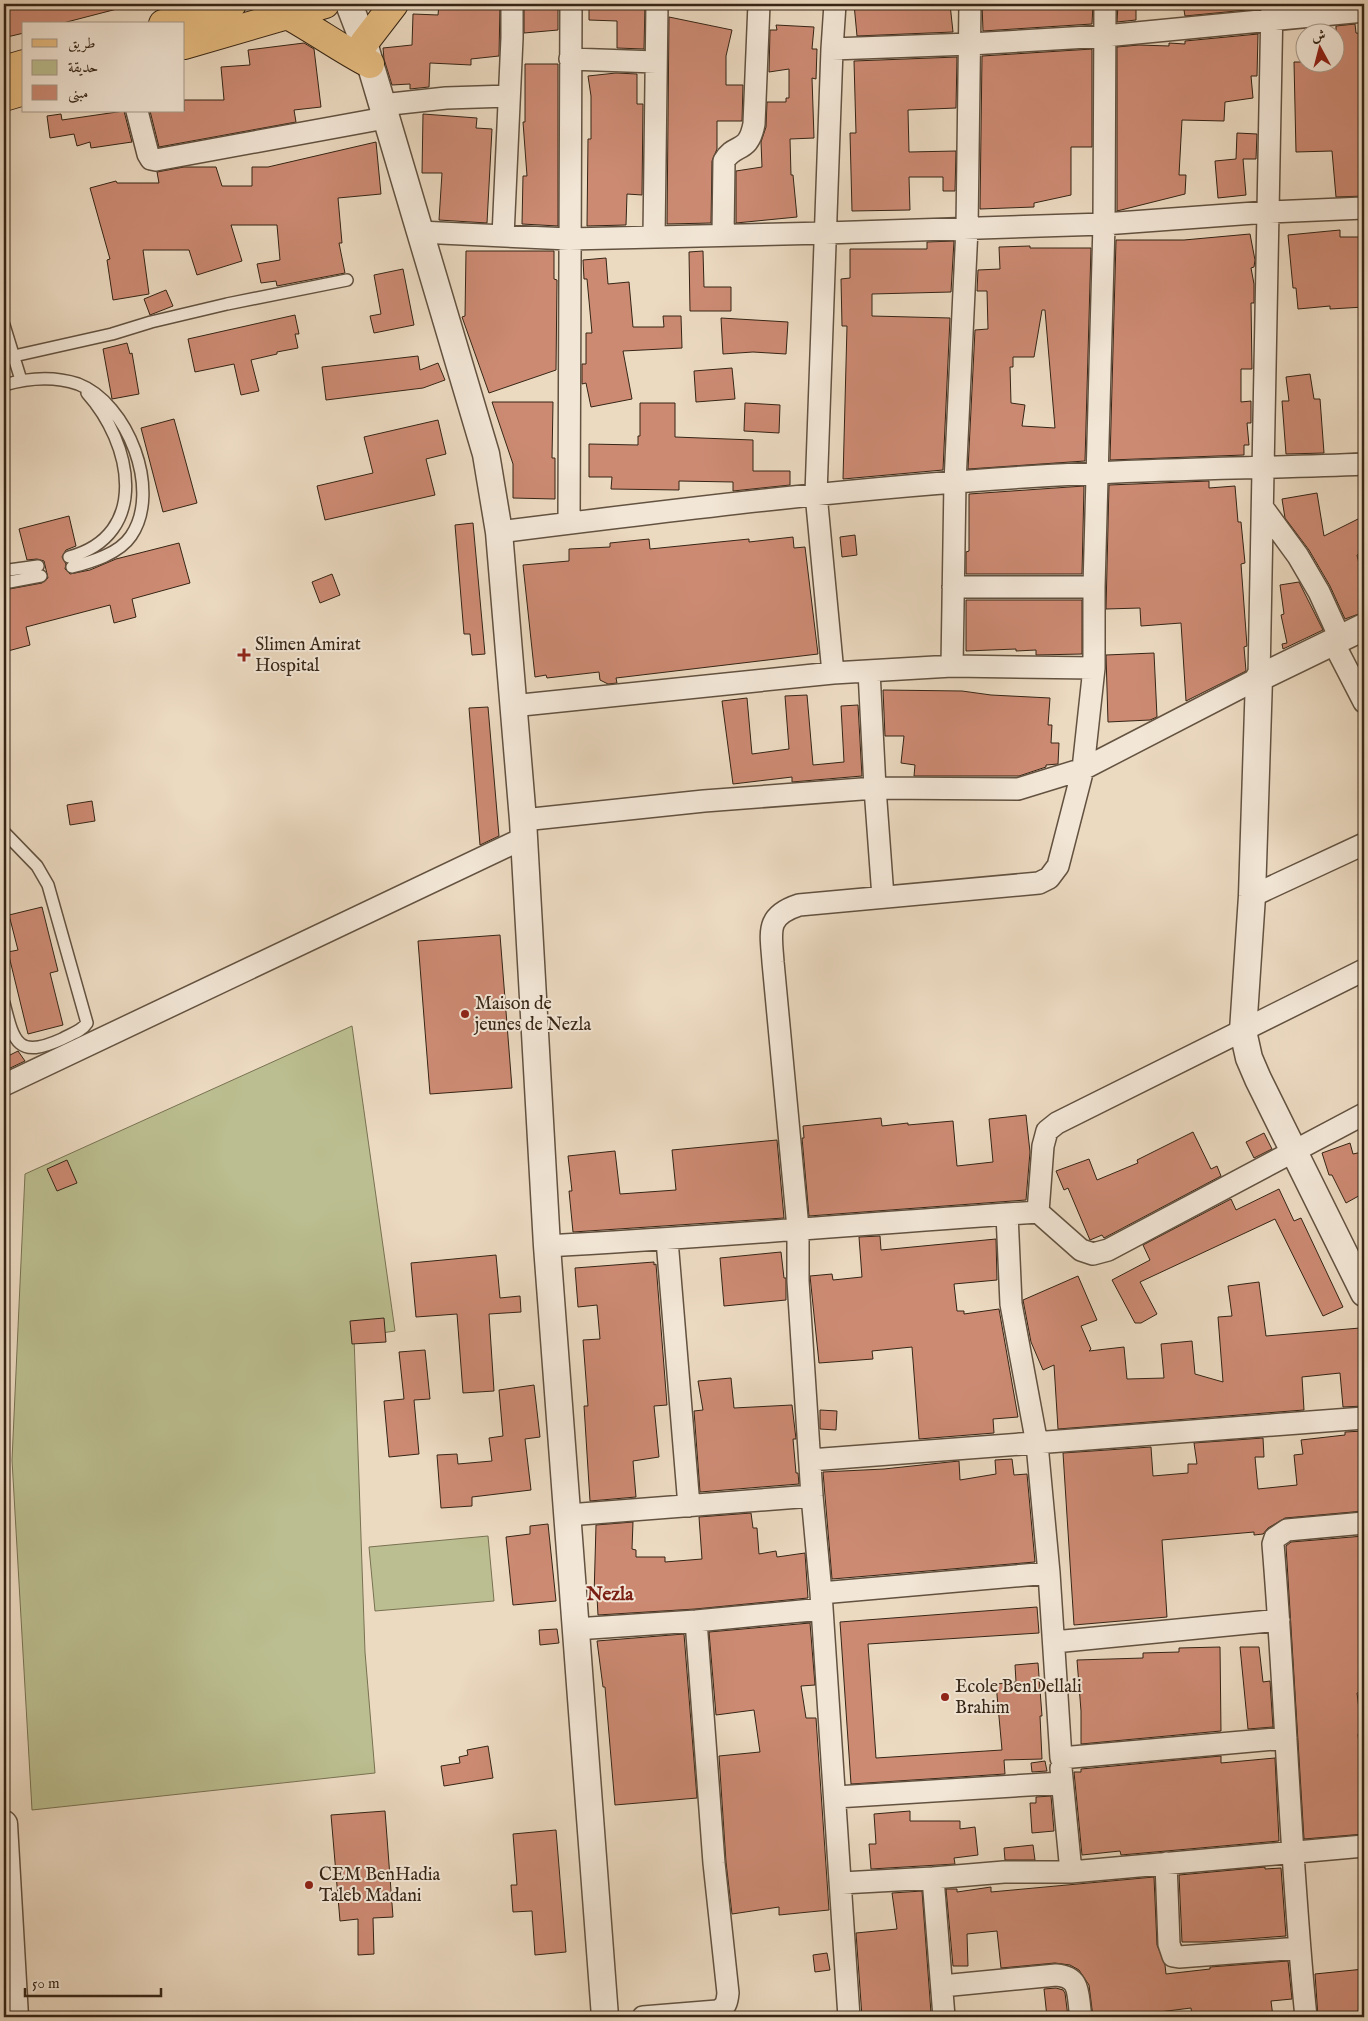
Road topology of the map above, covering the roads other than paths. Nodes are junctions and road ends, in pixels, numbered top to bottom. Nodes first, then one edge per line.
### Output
1 (232, 4) edge
2 (325, 4) edge
3 (350, 4) edge
4 (394, 4) edge
5 (512, 4) edge
6 (571, 4) edge
7 (657, 4) edge
8 (760, 4) edge
9 (836, 4) edge
10 (970, 4) edge
11 (1105, 4) edge
12 (1364, 10) edge
13 (1272, 12) edge
14 (286, 14) junction
15 (170, 22) edge
16 (1105, 36) junction
17 (970, 44) junction
18 (185, 45) edge
19 (832, 49) junction
20 (367, 53) junction
21 (570, 59) junction
22 (656, 62) junction
23 (22, 65) edge
24 (4, 70) edge
25 (509, 96) junction
26 (138, 112) edge
27 (383, 112) junction
28 (1364, 208) edge
29 (1268, 212) junction
30 (1104, 224) junction
31 (967, 228) junction
32 (419, 232) junction
33 (825, 233) junction
34 (723, 235) junction
35 (503, 236) junction
36 (654, 237) junction
37 (569, 238) junction
38 (347, 280) dead end
39 (4, 325) edge
40 (14, 356) junction
41 (21, 380) junction
42 (4, 385) edge
43 (79, 385) junction
44 (1364, 464) edge
45 (1262, 468) junction
46 (1098, 472) junction
47 (955, 482) junction
48 (816, 494) junction
49 (1263, 508) junction
50 (569, 523) junction
51 (499, 532) junction
52 (4, 568) edge
53 (4, 584) edge
54 (953, 587) junction
55 (1094, 587) junction
56 (1364, 626) edge
57 (1336, 640) junction
58 (952, 666) junction
59 (1094, 668) junction
60 (869, 671) junction
61 (833, 673) junction
62 (1260, 678) junction
63 (1364, 702) edge
64 (512, 706) junction
65 (1083, 769) junction
66 (875, 788) junction
67 (523, 829) junction
68 (4, 832) edge
69 (1364, 844) edge
70 (1252, 896) junction
71 (883, 897) junction
72 (1364, 970) edge
73 (4, 1003) edge
74 (1243, 1031) junction
75 (4, 1085) edge
76 (1364, 1114) edge
77 (1292, 1152) junction
78 (1038, 1212) junction
79 (1007, 1214) junction
80 (798, 1228) junction
81 (667, 1240) junction
82 (547, 1246) junction
83 (1363, 1288) edge
84 (1364, 1418) edge
85 (1037, 1444) junction
86 (810, 1460) junction
87 (812, 1496) junction
88 (689, 1506) junction
89 (568, 1515) junction
90 (1364, 1523) edge
91 (1050, 1573) junction
92 (822, 1601) junction
93 (1279, 1620) junction
94 (696, 1621) junction
95 (575, 1629) junction
96 (1054, 1642) junction
97 (1286, 1738) junction
98 (1061, 1758) junction
99 (1062, 1782) junction
100 (836, 1797) junction
101 (4, 1824) edge
102 (1364, 1846) edge
103 (1292, 1853) junction
104 (1166, 1863) junction
105 (1071, 1872) junction
106 (933, 1878) junction
107 (842, 1883) junction
108 (1299, 1948) junction
109 (942, 1986) junction
110 (15, 2017) edge
111 (605, 2017) edge
112 (643, 2017) edge
113 (849, 2017) edge
114 (944, 2017) edge
115 (1081, 2017) edge
116 (1306, 2017) edge

1 - 15 main road
2 - 14 main road
3 - 20 street
4 - 20 main road
5 - 25 street
6 - 21 street
7 - 22 street
8 - 34 street
9 - 19 street
10 - 17 street
11 - 16 street
12 - 13 street
13 - 16 street
13 - 29 street
14 - 18 main road
14 - 20 main road
16 - 17 street
16 - 30 street
17 - 19 street
17 - 31 street
19 - 33 street
20 - 27 street
21 - 22 street
21 - 37 street
22 - 36 street
23 - 24 main road
25 - 27 street
25 - 35 street
26 - 27 street
27 - 32 street
28 - 29 street
29 - 30 street
29 - 45 street
30 - 31 street
30 - 46 street
31 - 33 street
31 - 47 street
32 - 35 street
32 - 51 street
33 - 34 street
33 - 48 street
34 - 36 street
35 - 37 street
36 - 37 street
37 - 50 street
38 - 40 lane
39 - 40 lane
40 - 41 lane
41 - 42 lane
41 - 43 lane
43 - 43 lane
44 - 45 street
45 - 46 street
45 - 49 street
46 - 47 street
46 - 55 street
47 - 48 street
47 - 54 street
48 - 50 street
48 - 61 street
49 - 57 street
49 - 62 street
50 - 51 street
51 - 64 street
52 - 53 lane
54 - 55 street
54 - 58 street
55 - 59 street
56 - 57 street
57 - 62 street
57 - 63 street
58 - 59 street
58 - 60 street
59 - 65 street
60 - 61 street
60 - 66 street
61 - 64 street
62 - 65 street
62 - 70 street
64 - 67 street
65 - 66 street
65 - 71 street
66 - 67 street
66 - 71 street
67 - 75 street
67 - 82 street
68 - 73 lane
69 - 70 street
70 - 74 street
71 - 80 street
72 - 74 street
74 - 77 street
74 - 78 street
76 - 77 street
77 - 78 street
77 - 83 street
78 - 79 street
79 - 80 street
79 - 85 street
80 - 81 street
80 - 86 street
81 - 82 street
81 - 88 street
82 - 89 street
84 - 85 street
85 - 86 street
85 - 91 street
86 - 87 street
87 - 88 street
87 - 92 street
88 - 89 street
89 - 95 street
90 - 93 street
91 - 92 street
91 - 96 street
92 - 94 street
92 - 100 street
93 - 96 street
93 - 97 street
94 - 95 street
94 - 112 street
95 - 111 street
96 - 98 street
97 - 98 street
97 - 103 street
98 - 99 street
99 - 100 street
99 - 105 street
100 - 107 street
101 - 110 street
102 - 103 street
103 - 104 street
103 - 108 street
104 - 105 street
104 - 108 street
105 - 106 street
106 - 107 street
106 - 109 street
107 - 113 street
108 - 116 street
109 - 114 street
109 - 115 street

